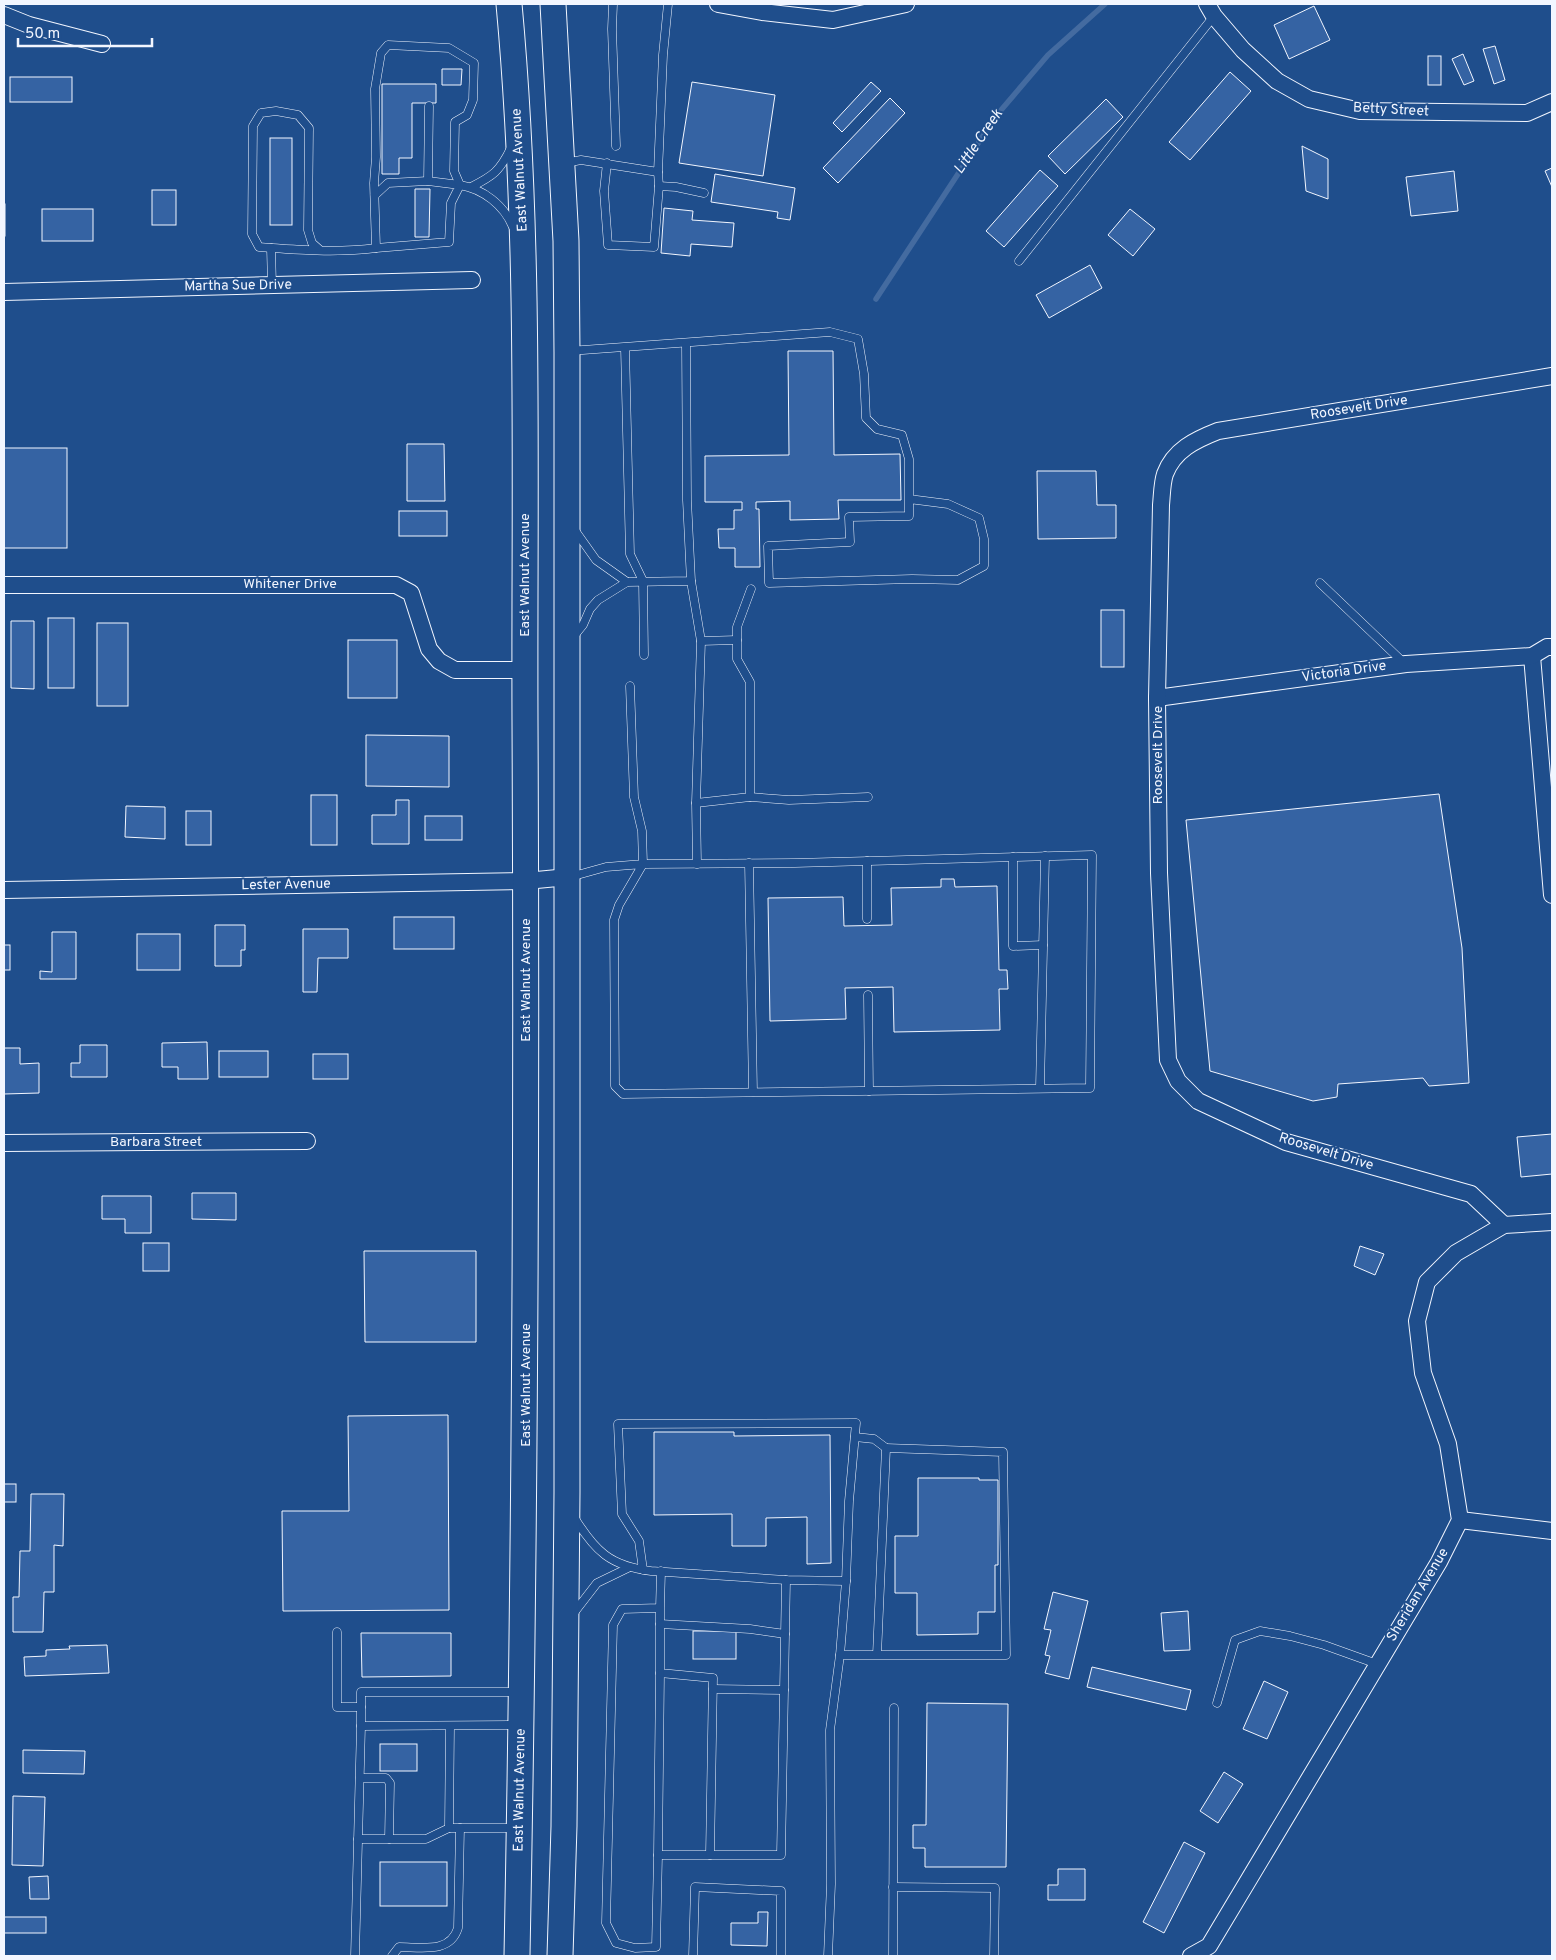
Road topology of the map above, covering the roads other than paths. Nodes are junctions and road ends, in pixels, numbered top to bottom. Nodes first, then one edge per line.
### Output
1 (509, 4) edge
2 (553, 4) edge
3 (613, 4) edge
4 (668, 4) edge
5 (718, 4) edge
6 (906, 4) edge
7 (1211, 10) edge
8 (4, 15) edge
9 (102, 44) dead end
10 (1552, 102) edge
11 (429, 106) dead end
12 (518, 133) junction
13 (616, 146) dead end
14 (562, 163) junction
15 (607, 163) junction
16 (658, 172) junction
17 (428, 181) junction
18 (460, 185) junction
19 (659, 186) junction
20 (471, 187) junction
21 (704, 193) dead end
22 (374, 195) junction
23 (271, 248) junction
24 (376, 248) junction
25 (320, 250) junction
26 (524, 254) junction
27 (1019, 261) dead end
28 (472, 280) dead end
29 (272, 285) junction
30 (4, 292) edge
31 (686, 343) junction
32 (625, 348) junction
33 (567, 352) junction
34 (1552, 376) edge
35 (909, 500) junction
36 (568, 521) junction
37 (643, 581) junction
38 (691, 581) junction
39 (627, 582) junction
40 (1320, 583) dead end
41 (4, 585) edge
42 (751, 589) dead end
43 (737, 640) junction
44 (701, 641) junction
45 (567, 644) junction
46 (1552, 647) edge
47 (644, 655) dead end
48 (1532, 656) junction
49 (1406, 664) junction
50 (525, 670) junction
51 (630, 686) dead end
52 (1157, 698) junction
53 (750, 798) junction
54 (868, 798) dead end
55 (696, 803) junction
56 (1045, 856) junction
57 (1013, 857) junction
58 (866, 861) junction
59 (643, 864) junction
60 (697, 864) junction
61 (749, 864) junction
62 (568, 877) junction
63 (526, 881) junction
64 (4, 890) edge
65 (1552, 896) edge
66 (866, 920) dead end
67 (1043, 945) junction
68 (868, 995) dead end
69 (1040, 1088) junction
70 (869, 1091) junction
71 (753, 1092) junction
72 (307, 1141) dead end
73 (4, 1143) edge
74 (1552, 1222) edge
75 (1504, 1224) junction
76 (855, 1437) junction
77 (886, 1448) junction
78 (567, 1505) junction
79 (1460, 1520) junction
80 (1552, 1527) edge
81 (1552, 1531) edge
82 (628, 1568) junction
83 (643, 1570) junction
84 (661, 1571) junction
85 (786, 1580) junction
86 (846, 1581) junction
87 (660, 1608) junction
88 (566, 1623) junction
89 (660, 1624) junction
90 (338, 1632) dead end
91 (785, 1634) junction
92 (840, 1654) junction
93 (877, 1655) junction
94 (1377, 1664) junction
95 (660, 1673) junction
96 (712, 1689) junction
97 (784, 1690) junction
98 (522, 1692) junction
99 (1217, 1703) dead end
100 (361, 1707) junction
101 (894, 1708) dead end
102 (522, 1725) junction
103 (361, 1726) junction
104 (450, 1726) junction
105 (360, 1778) junction
106 (449, 1828) junction
107 (460, 1828) junction
108 (520, 1828) junction
109 (358, 1839) junction
110 (389, 1839) junction
111 (710, 1855) junction
112 (658, 1856) junction
113 (893, 1887) junction
114 (356, 1956) edge
115 (392, 1956) edge
116 (517, 1956) edge
117 (560, 1956) edge
118 (693, 1956) edge
119 (781, 1956) edge
120 (828, 1956) edge
121 (893, 1956) edge
122 (994, 1956) edge
123 (1191, 1956) edge

1 - 12 main road, East Walnut Avenue
2 - 14 main road
3 - 13 lane
4 - 16 lane
5 - 6 street
7 - 10 street, Betty Street
7 - 27 lane
8 - 9 street
11 - 17 lane
12 - 20 lane
12 - 26 main road, East Walnut Avenue
14 - 15 lane
14 - 33 main road
15 - 16 lane
15 - 19 lane
16 - 19 lane
17 - 18 lane
17 - 22 lane
18 - 20 lane
18 - 22 lane
18 - 24 lane
19 - 21 lane
20 - 26 lane
22 - 24 lane
23 - 25 lane
23 - 25 lane
23 - 29 lane
24 - 25 lane
26 - 50 main road, East Walnut Avenue
28 - 29 street, Martha Sue Drive
29 - 30 street, Martha Sue Drive
31 - 32 lane
31 - 35 lane
31 - 38 lane
32 - 33 lane
32 - 37 lane
33 - 36 main road
34 - 52 street, Roosevelt Drive
35 - 35 lane
36 - 39 lane
36 - 45 main road
37 - 38 lane
37 - 39 lane
37 - 47 lane
38 - 44 lane
39 - 45 lane
40 - 49 lane
41 - 50 street, Whitener Drive
42 - 43 lane
43 - 44 lane
43 - 53 lane
44 - 55 lane
45 - 62 main road
46 - 48 street
48 - 49 street, Victoria Drive
48 - 65 street
49 - 52 street, Victoria Drive
50 - 63 main road, East Walnut Avenue
51 - 59 lane
52 - 75 street, Roosevelt Drive
53 - 54 lane
53 - 55 lane
55 - 60 lane
56 - 57 lane
56 - 67 lane
56 - 69 lane
57 - 58 lane
57 - 67 lane
58 - 61 lane
58 - 66 lane
59 - 60 lane
59 - 62 lane
59 - 71 lane
60 - 61 lane
61 - 71 lane
62 - 63 street, Lester Avenue
62 - 78 main road
63 - 64 street, Lester Avenue
63 - 98 main road, East Walnut Avenue
67 - 69 lane
68 - 70 lane
69 - 70 lane
70 - 71 lane
72 - 73 street, Barbara Street
74 - 75 street
75 - 79 street
76 - 77 lane
76 - 83 lane
76 - 86 lane
77 - 93 lane
77 - 93 lane
78 - 82 lane
78 - 88 main road
79 - 80 street
79 - 81 street
79 - 94 street, Sheridan Avenue
82 - 83 lane
82 - 88 lane
83 - 84 lane
84 - 85 lane
84 - 87 lane
85 - 86 lane
85 - 91 lane
86 - 92 lane
87 - 89 lane
87 - 112 lane
88 - 117 main road
89 - 91 lane
89 - 95 lane
90 - 100 lane
91 - 97 lane
92 - 93 lane
92 - 120 lane
94 - 99 lane
94 - 123 street, Sheridan Avenue
95 - 96 lane
95 - 112 lane
96 - 97 lane
96 - 111 lane
97 - 111 lane
98 - 100 lane
98 - 102 main road, East Walnut Avenue
100 - 103 lane
101 - 113 lane
102 - 104 lane
102 - 108 main road, East Walnut Avenue
103 - 104 lane
103 - 105 lane
104 - 106 lane
105 - 109 lane
105 - 110 lane
106 - 107 lane
106 - 110 lane
107 - 108 lane
107 - 115 lane
108 - 116 main road, East Walnut Avenue
109 - 110 lane
109 - 114 lane
111 - 112 lane
113 - 121 lane
113 - 122 lane
118 - 119 lane

